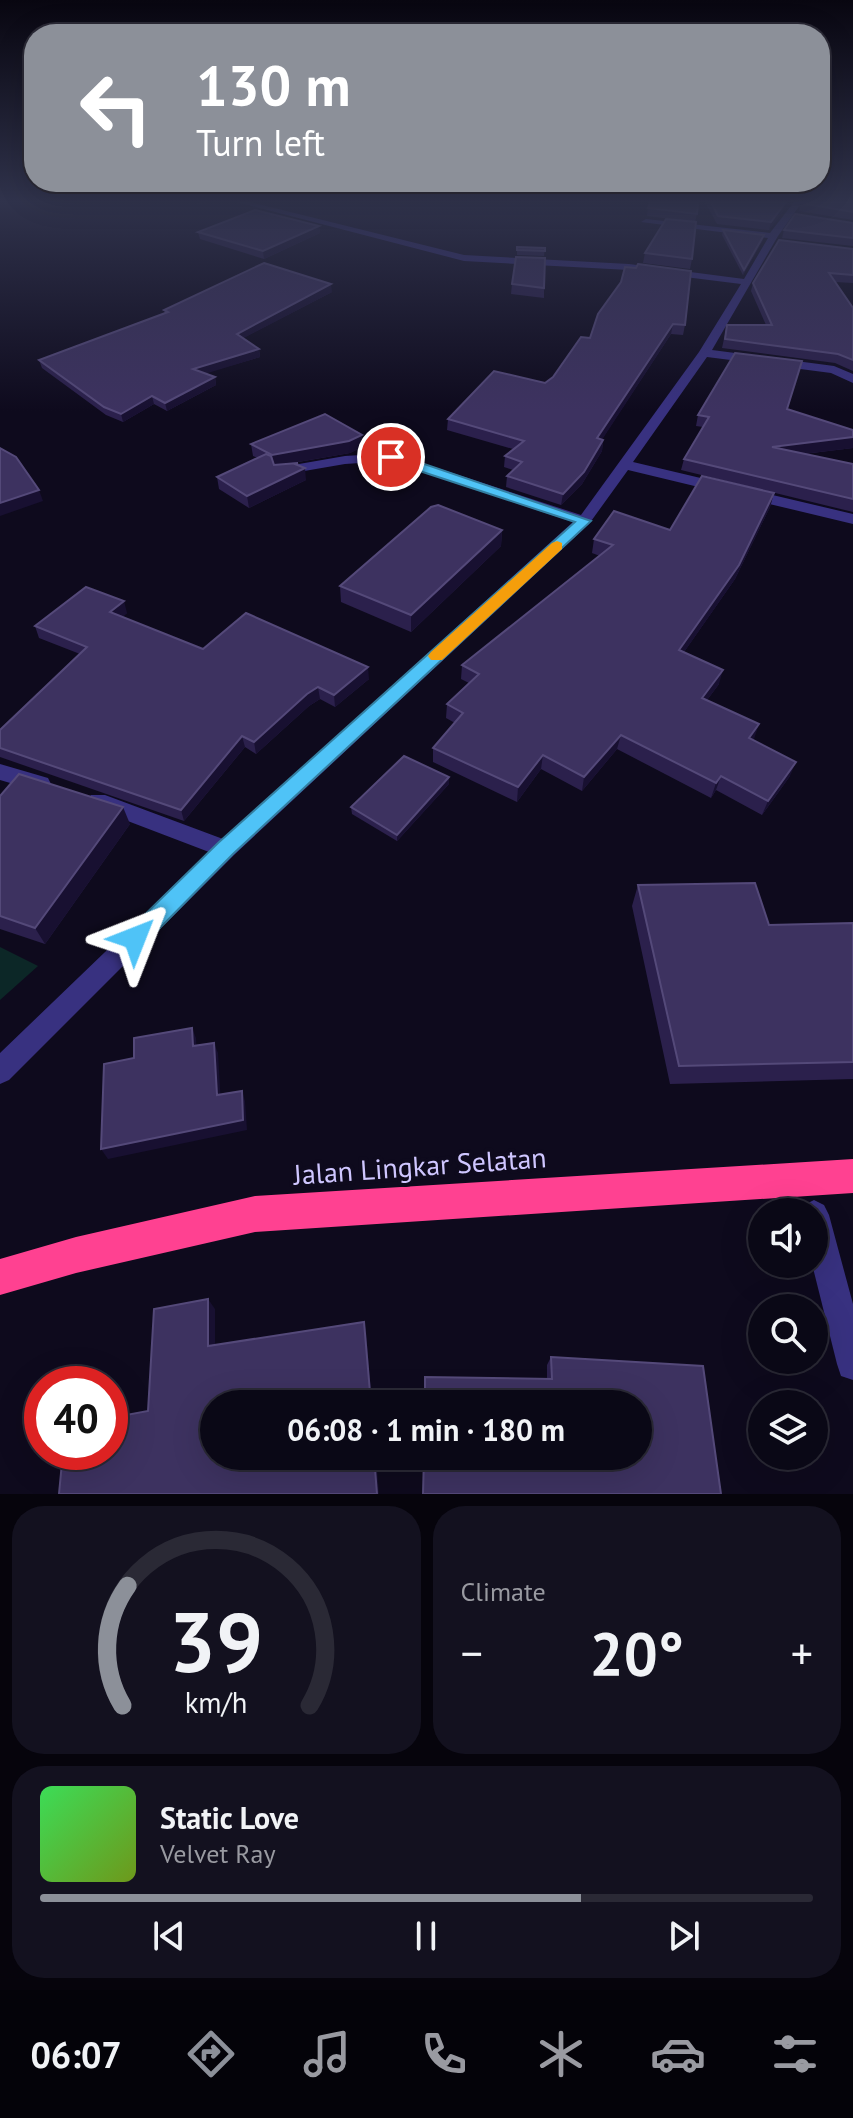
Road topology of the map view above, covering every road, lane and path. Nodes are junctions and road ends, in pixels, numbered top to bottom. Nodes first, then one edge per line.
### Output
1 (666, 272) edge
2 (754, 272) edge
3 (746, 282) junction
4 (704, 353) junction
5 (853, 379) edge
6 (626, 465) junction
7 (281, 471) edge
8 (853, 519) edge
9 (584, 521) junction
10 (0, 772) edge
11 (226, 849) junction
12 (0, 1071) edge
13 (853, 1176) edge
14 (804, 1177) junction
15 (810, 1198) edge
16 (828, 1268) edge
17 (0, 1277) edge
18 (853, 1364) edge

1 - 3 street
2 - 3 street
3 - 4 street
4 - 5 street
4 - 6 street
6 - 8 street
6 - 9 street
7 - 9 street
9 - 11 street
10 - 11 street
11 - 12 street
13 - 14 highway, Jalan Lingkar Selatan
14 - 15 street
14 - 17 highway, Jalan Lingkar Selatan
16 - 18 street

